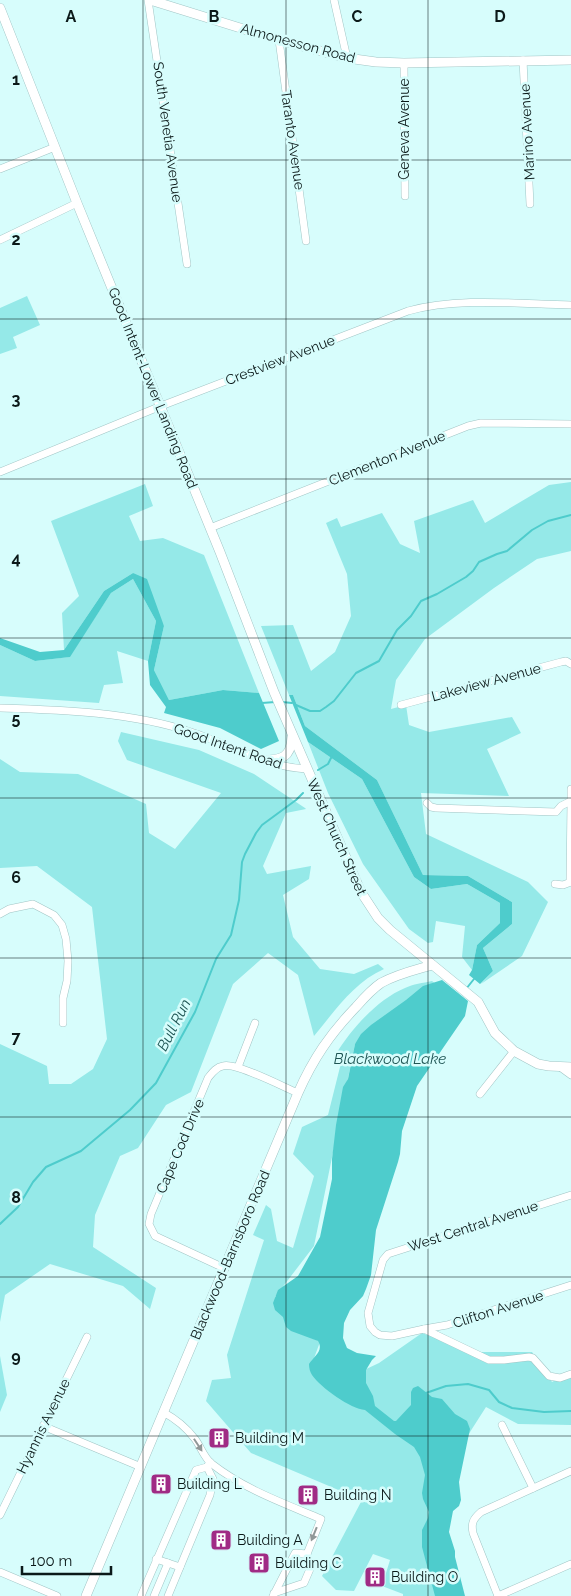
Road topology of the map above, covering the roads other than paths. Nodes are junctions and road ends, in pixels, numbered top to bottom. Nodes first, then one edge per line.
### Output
1 (149, 0) edge
2 (334, 0) edge
3 (0, 8) edge
4 (279, 40) junction
5 (348, 58) junction
6 (524, 60) junction
7 (571, 60) edge
8 (404, 62) junction
9 (55, 147) junction
10 (0, 169) edge
11 (405, 196) dead end
12 (77, 203) junction
13 (530, 204) dead end
14 (0, 240) edge
15 (306, 241) dead end
16 (188, 264) dead end
17 (571, 305) edge
18 (161, 406) junction
19 (571, 424) edge
20 (0, 472) edge
21 (210, 528) junction
22 (571, 664) edge
23 (401, 705) dead end
24 (0, 708) edge
25 (291, 732) junction
26 (263, 760) junction
27 (306, 768) junction
28 (571, 790) edge
29 (571, 801) edge
30 (427, 803) dead end
31 (570, 882) edge
32 (555, 884) dead end
33 (0, 914) edge
34 (432, 965) junction
35 (255, 1023) dead end
36 (63, 1024) dead end
37 (514, 1052) junction
38 (238, 1067) junction
39 (560, 1067) junction
40 (571, 1067) edge
41 (571, 1075) edge
42 (298, 1093) junction
43 (480, 1094) dead end
44 (571, 1195) edge
45 (382, 1266) joint
46 (224, 1268) junction
47 (571, 1285) edge
48 (424, 1329) junction
49 (87, 1337) dead end
50 (571, 1374) edge
51 (163, 1412) junction
52 (502, 1425) dead end
53 (43, 1426) junction
54 (208, 1465) junction
55 (141, 1467) junction
56 (571, 1471) edge
57 (533, 1488) junction
58 (0, 1515) edge
59 (307, 1554) junction
60 (156, 1559) junction
61 (168, 1563) junction
62 (571, 1564) edge
63 (180, 1567) junction
64 (0, 1572) edge
65 (273, 1595) edge
66 (57, 1596) edge
67 (86, 1596) edge
68 (141, 1596) edge
69 (154, 1596) edge
70 (168, 1596) edge
71 (498, 1596) edge

1 - 4 main road, Almonesson Road
1 - 16 street, South Venetia Avenue
2 - 5 street
3 - 9 main road, Good Intent-Lower Landing Road
4 - 5 main road, Almonesson Road
4 - 15 street, Taranto Avenue
5 - 8 main road, Almonesson Road
6 - 7 main road, Almonesson Road
6 - 8 main road, Almonesson Road
6 - 13 street, Marino Avenue
8 - 11 street, Geneva Avenue
9 - 10 street
9 - 12 main road, Good Intent-Lower Landing Road
12 - 14 street
12 - 18 main road, Good Intent-Lower Landing Road
17 - 18 street, Crestview Avenue
18 - 20 street, Crestview Avenue
18 - 21 main road, Good Intent-Lower Landing Road
19 - 21 street, Clementon Avenue
21 - 25 main road, Good Intent-Lower Landing Road
22 - 23 street, Lakeview Avenue
24 - 26 street, Good Intent Road
25 - 26 main road
25 - 27 main road, Good Intent-Lower Landing Road
26 - 27 street, Good Intent Road
27 - 34 main road, West Church Street
28 - 29 street
29 - 30 street
29 - 31 street
31 - 32 street
33 - 36 street
34 - 37 main road, West Church Street
34 - 42 main road, Blackwood-Barnsboro Road
35 - 38 street
37 - 39 main road, West Church Street
37 - 43 street
38 - 42 street
38 - 46 street, Cape Cod Drive
39 - 40 main road, West Church Street
39 - 41 street
42 - 46 main road, Blackwood-Barnsboro Road
44 - 45 street, West Central Avenue
45 - 48 street, Clifton Avenue
46 - 51 main road, Blackwood-Barnsboro Road
47 - 48 street, Clifton Avenue
48 - 50 street
49 - 53 street, Hyannis Avenue
51 -> 54 street
51 - 55 main road, Blackwood-Barnsboro Road
52 - 57 street
53 - 55 street
53 - 58 street, Hyannis Avenue
54 -> 59 street
54 - 60 street
54 - 63 street
55 - 67 main road, Blackwood-Barnsboro Road
56 - 57 street
57 - 71 street
59 - 65 street
59 - 65 street
60 - 61 street
60 - 68 street
61 - 63 street
61 - 69 street
62 - 71 street
63 - 70 street
64 - 66 street

